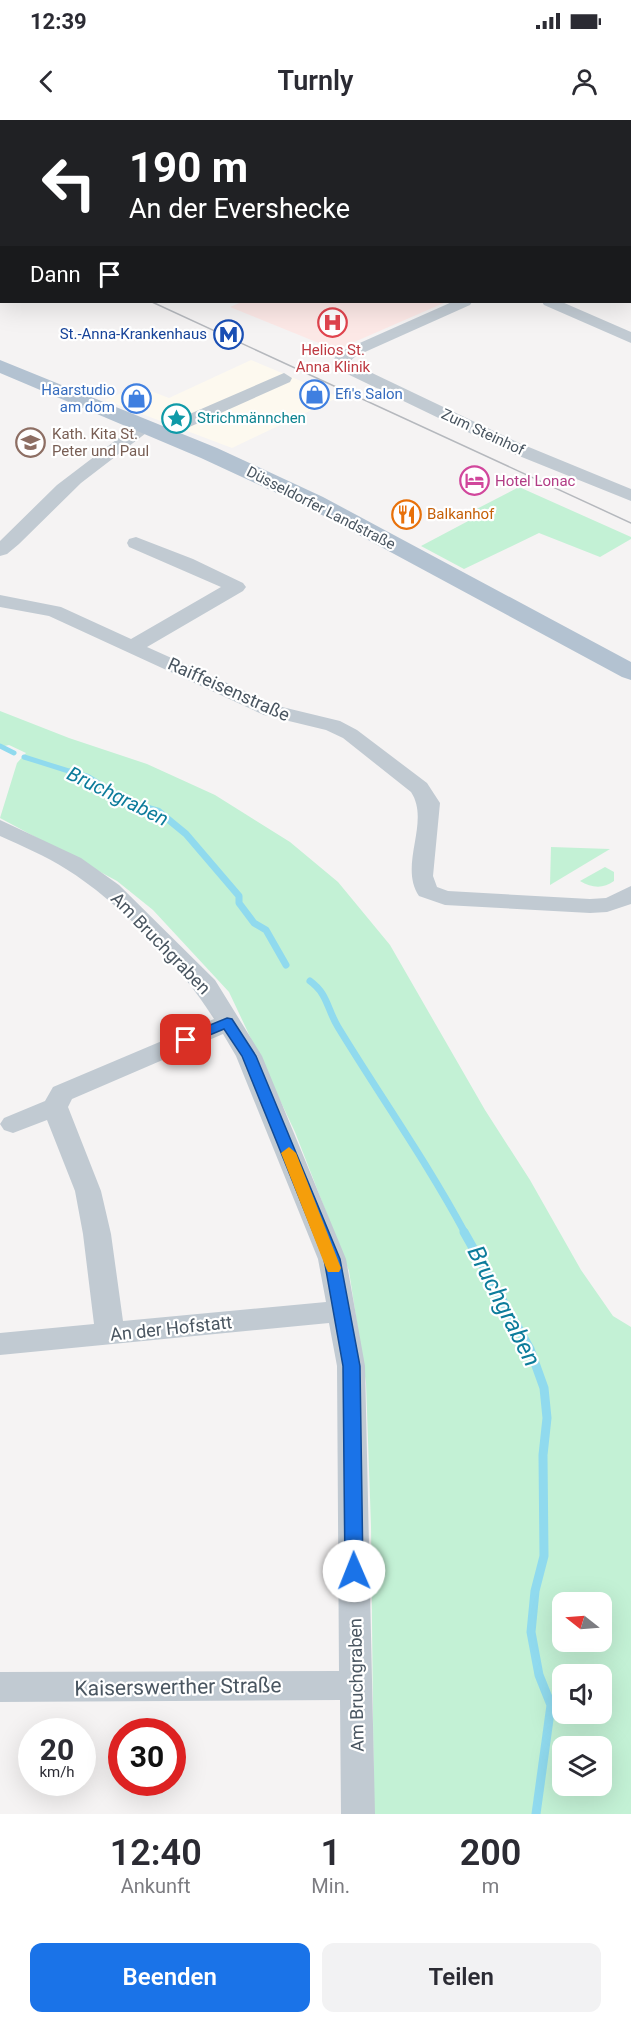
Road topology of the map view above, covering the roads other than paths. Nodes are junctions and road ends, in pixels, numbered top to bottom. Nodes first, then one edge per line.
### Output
1 (462, 303) edge
2 (552, 303) edge
3 (631, 338) edge
4 (0, 366) edge
5 (284, 378) dead end
6 (153, 429) junction
7 (631, 496) edge
8 (136, 543) dead end
9 (0, 550) edge
10 (0, 601) edge
11 (134, 646) junction
12 (631, 672) edge
13 (0, 827) edge
14 (627, 902) edge
15 (227, 1023) junction
16 (55, 1107) junction
17 (13, 1124) dead end
18 (342, 1311) junction
19 (110, 1334) junction
20 (0, 1344) edge
21 (355, 1685) junction
22 (0, 1688) edge
23 (358, 1814) edge

1 - 7 street, Zum Steinhof
2 - 3 street
4 - 6 main road, Düsseldorfer Landstraße
5 - 6 street
6 - 9 street
6 - 12 main road, Düsseldorfer Landstraße
8 - 11 street
10 - 11 street, Raiffeisenstraße
11 - 14 street, Raiffeisenstraße
13 - 15 street, Am Bruchgraben
15 - 16 street
15 - 18 street, Am Bruchgraben
16 - 17 street
16 - 19 street
18 - 19 street, An der Hofstatt
18 - 21 street, Am Bruchgraben
19 - 20 street, An der Hofstatt
21 - 22 street, Kaiserswerther Straße
21 - 23 street, Am Bruchgraben

